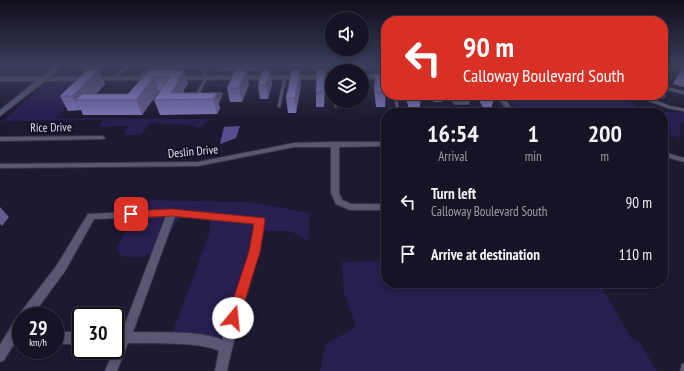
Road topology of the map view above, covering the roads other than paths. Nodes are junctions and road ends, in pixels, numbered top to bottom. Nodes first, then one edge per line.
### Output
1 (39, 82) edge
2 (203, 82) edge
3 (284, 82) edge
4 (668, 88) edge
5 (684, 93) edge
6 (197, 94) junction
7 (203, 94) edge
8 (209, 94) edge
9 (396, 100) edge
10 (454, 100) edge
11 (466, 100) edge
12 (650, 100) edge
13 (192, 102) edge
14 (212, 102) edge
15 (279, 106) dead end
16 (397, 106) dead end
17 (684, 110) edge
18 (0, 114) edge
19 (102, 138) dead end
20 (0, 139) edge
21 (335, 144) junction
22 (381, 144) edge
23 (668, 155) edge
24 (684, 160) edge
25 (0, 166) edge
26 (381, 208) edge
27 (172, 213) junction
28 (32, 307) edge
29 (124, 327) edge
30 (124, 337) edge
31 (12, 342) edge
32 (225, 348) junction
33 (0, 356) edge
34 (114, 359) edge
35 (684, 366) edge
36 (110, 371) edge
37 (221, 371) edge
38 (683, 371) edge

1 - 18 street
2 - 6 lane
3 - 15 lane
4 - 5 lane
6 - 7 lane
6 - 13 lane
8 - 14 lane
9 - 16 lane
10 - 11 lane
12 - 17 lane
19 - 20 street, Rice Drive
21 - 22 street, Deslin Drive
21 - 25 street, Deslin Drive
21 - 26 street
23 - 24 street
27 - 28 street
27 - 29 street
27 - 32 street
30 - 32 street
31 - 33 street
32 - 37 street
34 - 36 street
35 - 38 lane

